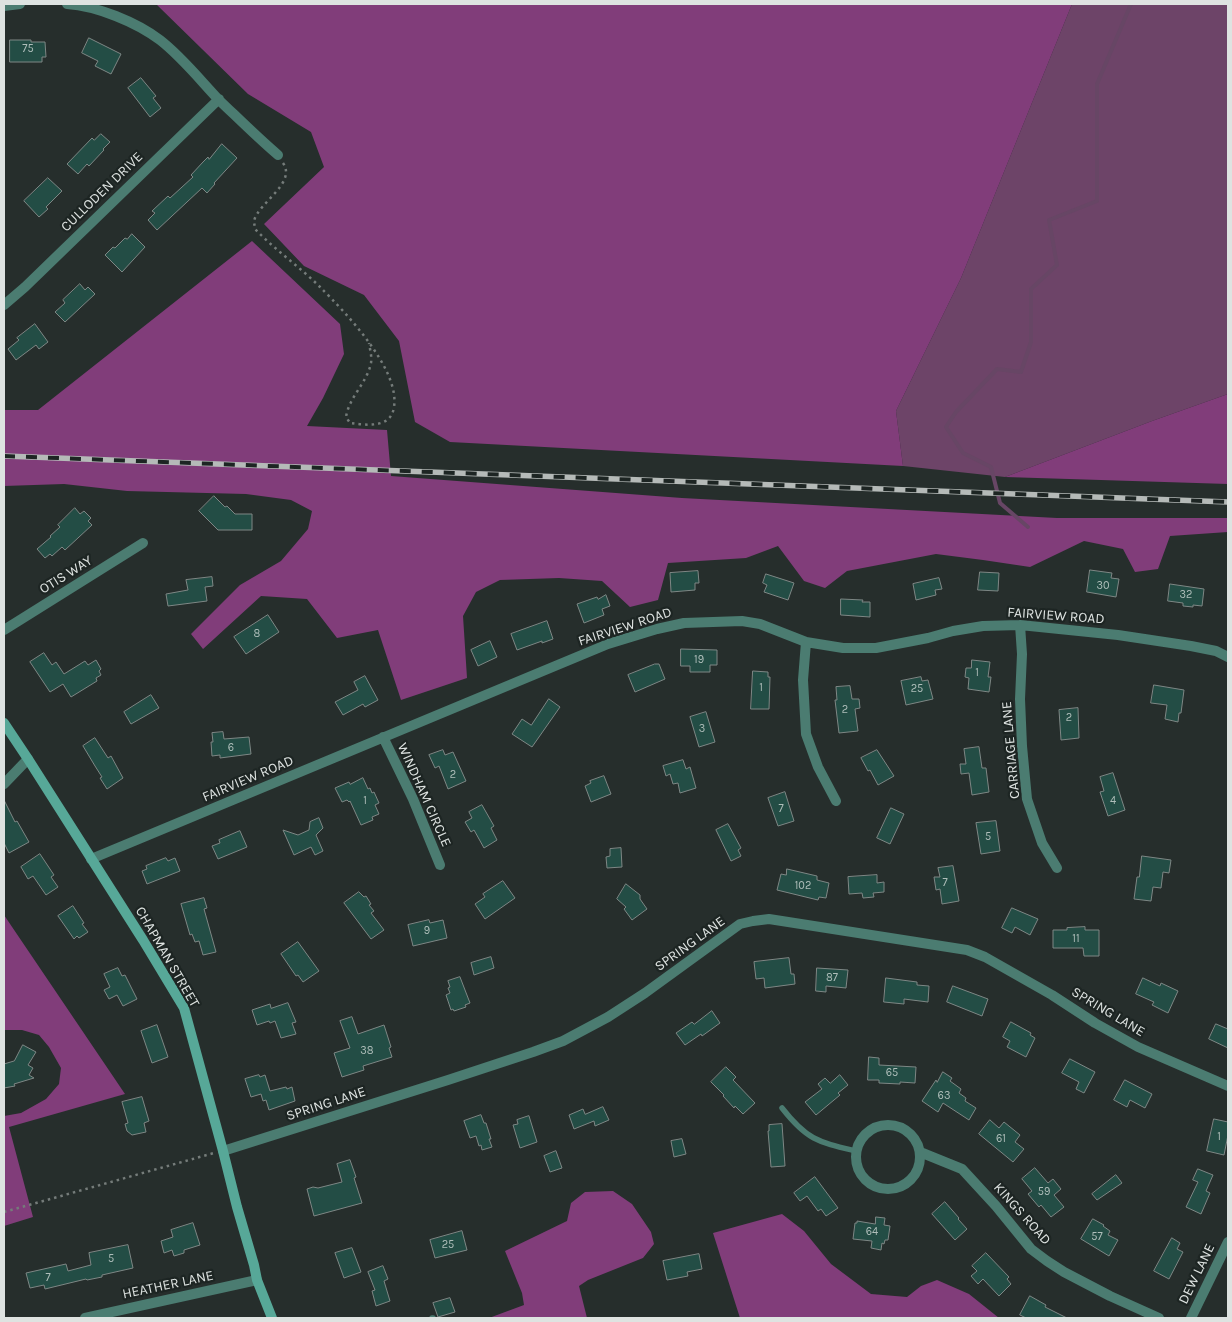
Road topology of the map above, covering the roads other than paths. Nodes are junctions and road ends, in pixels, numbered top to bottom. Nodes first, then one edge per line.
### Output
1 (20, 4) edge
2 (68, 4) edge
3 (4, 6) edge
4 (219, 99) junction
5 (278, 155) road end
6 (4, 305) edge
7 (143, 543) dead end
8 (1020, 625) junction
9 (4, 630) edge
10 (806, 642) junction
11 (1228, 656) edge
12 (4, 723) edge
13 (383, 736) junction
14 (28, 759) junction
15 (4, 784) edge
16 (836, 801) dead end
17 (91, 859) junction
18 (440, 865) dead end
19 (1057, 868) dead end
20 (1228, 1086) edge
21 (782, 1108) dead end
22 (223, 1151) junction
23 (856, 1151) junction
24 (920, 1152) junction
25 (1228, 1242) edge
26 (257, 1280) junction
27 (85, 1318) edge
28 (272, 1318) edge
29 (1159, 1318) edge
30 (1191, 1318) edge

1 - 3 street
2 - 4 street
4 - 5 street
4 - 6 street, CULLODEN DRIVE
7 - 9 street, OTIS WAY
8 - 10 street, FAIRVIEW ROAD
8 - 11 street, FAIRVIEW ROAD
8 - 19 street, CARRIAGE LANE
10 - 13 street, FAIRVIEW ROAD
10 - 16 street
12 - 14 street, CHAPMAN STREET
13 - 17 street, FAIRVIEW ROAD
13 - 18 street, WINDHAM CIRCLE
14 - 15 street
14 - 17 street, CHAPMAN STREET
17 - 22 street, CHAPMAN STREET
20 - 22 street, SPRING LANE
21 - 23 lane
22 - 26 street, CHAPMAN STREET
23 - 24 street
23 - 24 street
24 - 29 street, KINGS ROAD
25 - 30 street, DEW LANE
26 - 27 street, HEATHER LANE
26 - 28 street, CHAPMAN STREET

